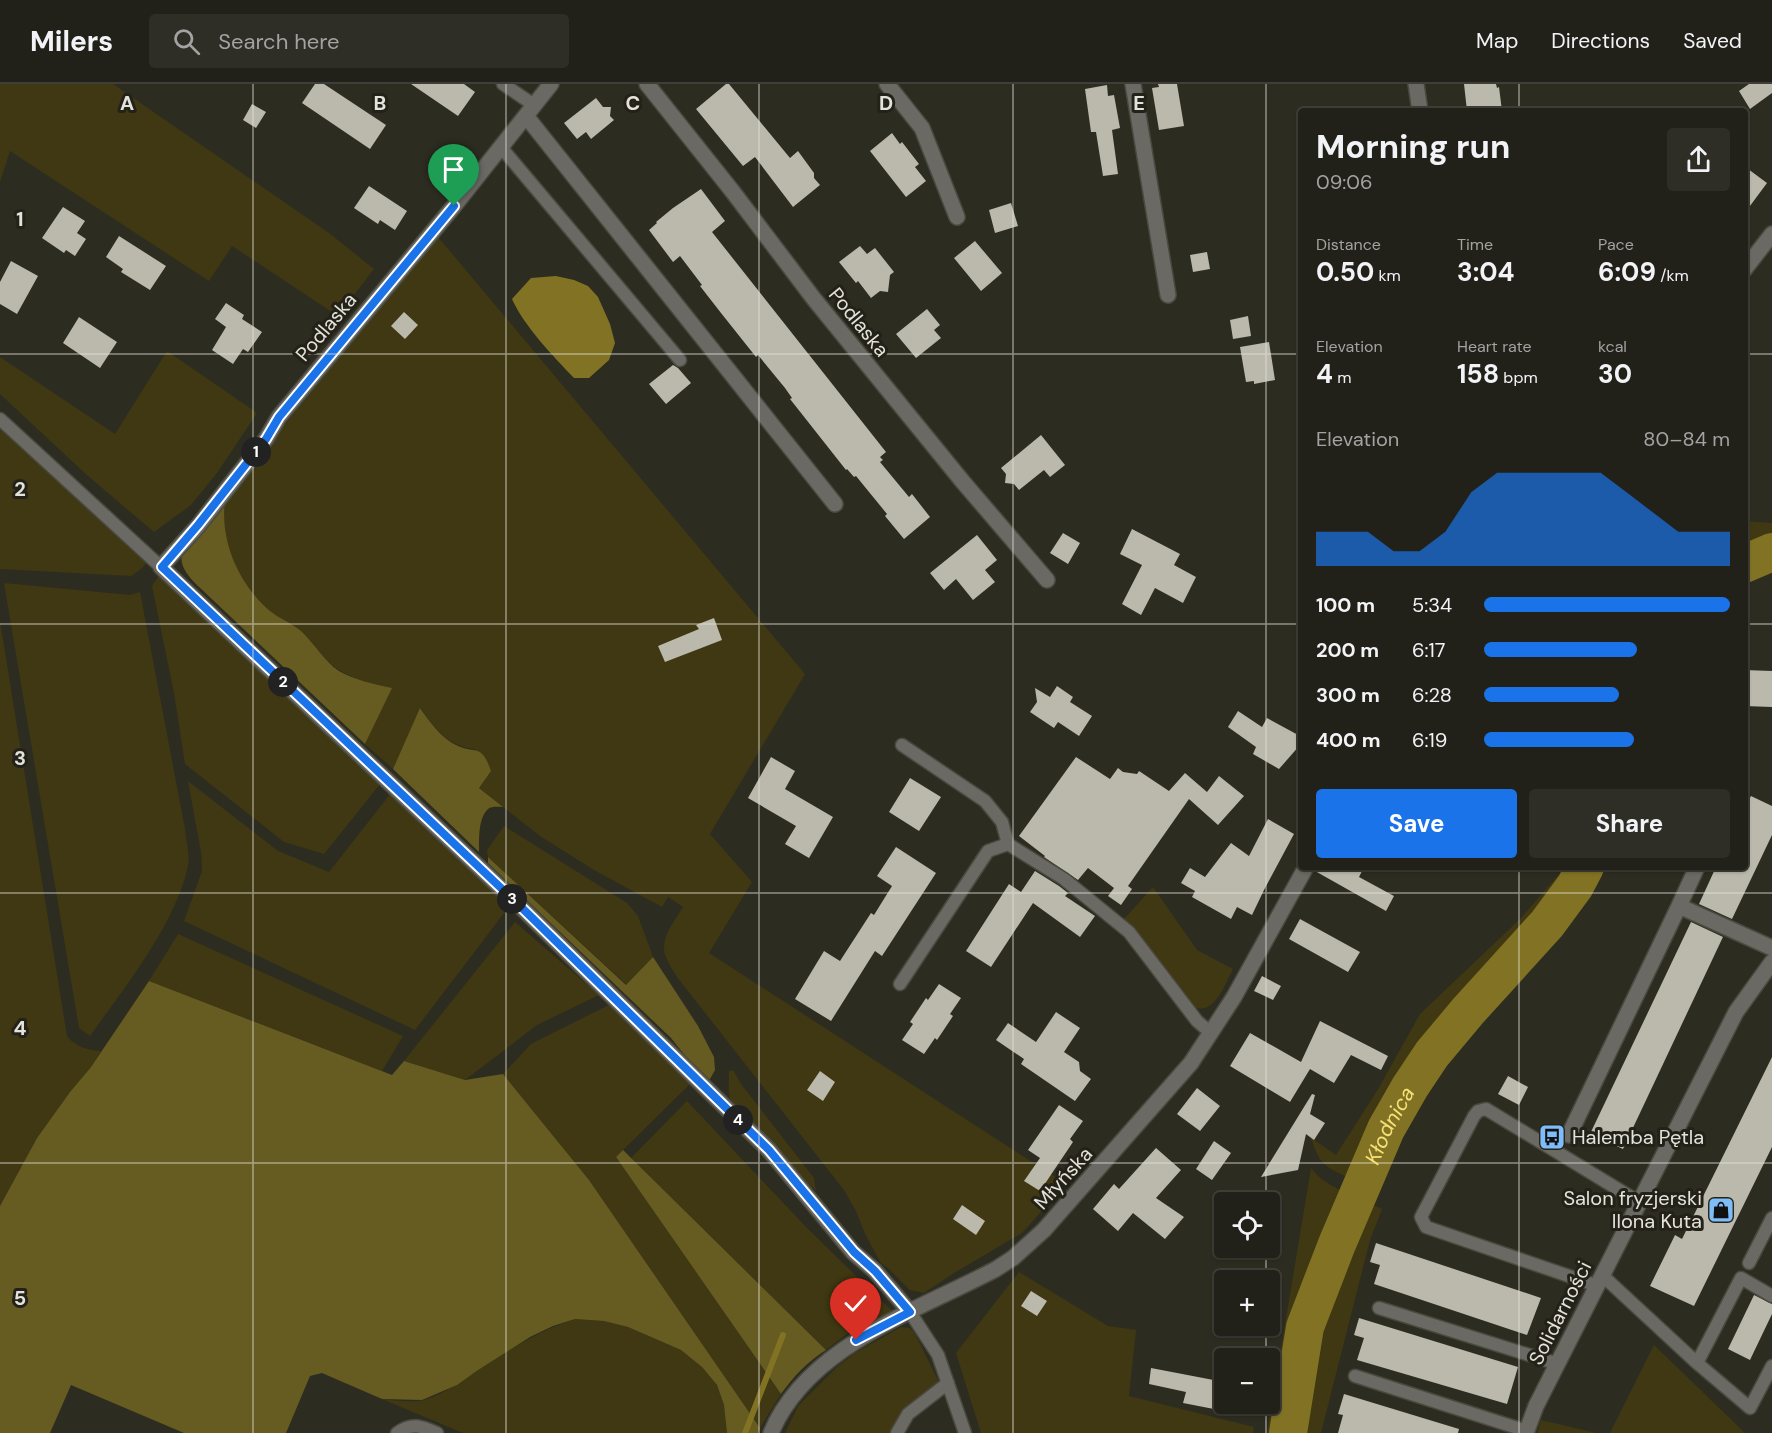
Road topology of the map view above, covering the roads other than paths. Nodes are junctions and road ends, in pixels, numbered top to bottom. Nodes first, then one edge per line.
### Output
1 (503, 84) edge
2 (551, 84) edge
3 (647, 84) edge
4 (887, 84) edge
5 (1132, 84) edge
6 (1416, 84) edge
7 (1420, 108) edge
8 (530, 111) junction
9 (500, 146) junction
10 (957, 217) dead end
11 (1772, 234) edge
12 (1748, 265) edge
13 (1168, 295) dead end
14 (680, 360) dead end
15 (0, 419) edge
16 (835, 504) dead end
17 (162, 567) junction
18 (1047, 580) dead end
19 (902, 745) dead end
20 (1008, 844) junction
21 (1304, 870) edge
22 (1696, 870) edge
23 (1679, 906) junction
24 (1772, 948) edge
25 (1772, 962) edge
26 (900, 984) dead end
27 (1211, 1033) junction
28 (1569, 1135) dead end
29 (1639, 1202) junction
30 (1772, 1218) edge
31 (1749, 1263) dead end
32 (1600, 1281) junction
33 (1772, 1296) edge
34 (1379, 1308) dead end
35 (910, 1312) junction
36 (1697, 1363) junction
37 (1558, 1364) junction
38 (1772, 1366) edge
39 (1355, 1376) dead end
40 (948, 1383) junction
41 (1527, 1432) edge
42 (397, 1433) edge
43 (437, 1433) edge
44 (771, 1433) edge
45 (897, 1433) edge
46 (965, 1433) edge

1 - 8 lane
2 - 8 street, Podlaska
3 - 18 street, Podlaska
4 - 10 street
5 - 13 street
6 - 7 street
8 - 9 street, Podlaska
8 - 16 street
9 - 14 lane
9 - 17 street, Podlaska
11 - 12 street
15 - 17 lane
17 - 35 street
19 - 20 lane
20 - 26 lane
20 - 27 lane
21 - 27 street, Młyńska
22 - 23 street
23 - 24 street
23 - 28 street
25 - 29 street, Solidarności
27 - 35 street, Młyńska
29 - 32 street, Solidarności
29 - 32 lane
30 - 31 lane
32 - 36 lane
32 - 37 street, Solidarności
33 - 36 lane
34 - 37 lane
35 - 40 lane
35 - 44 street, Młyńska
36 - 38 lane
37 - 41 street, Solidarności
39 - 41 lane
40 - 45 lane
40 - 46 lane
42 - 43 lane

